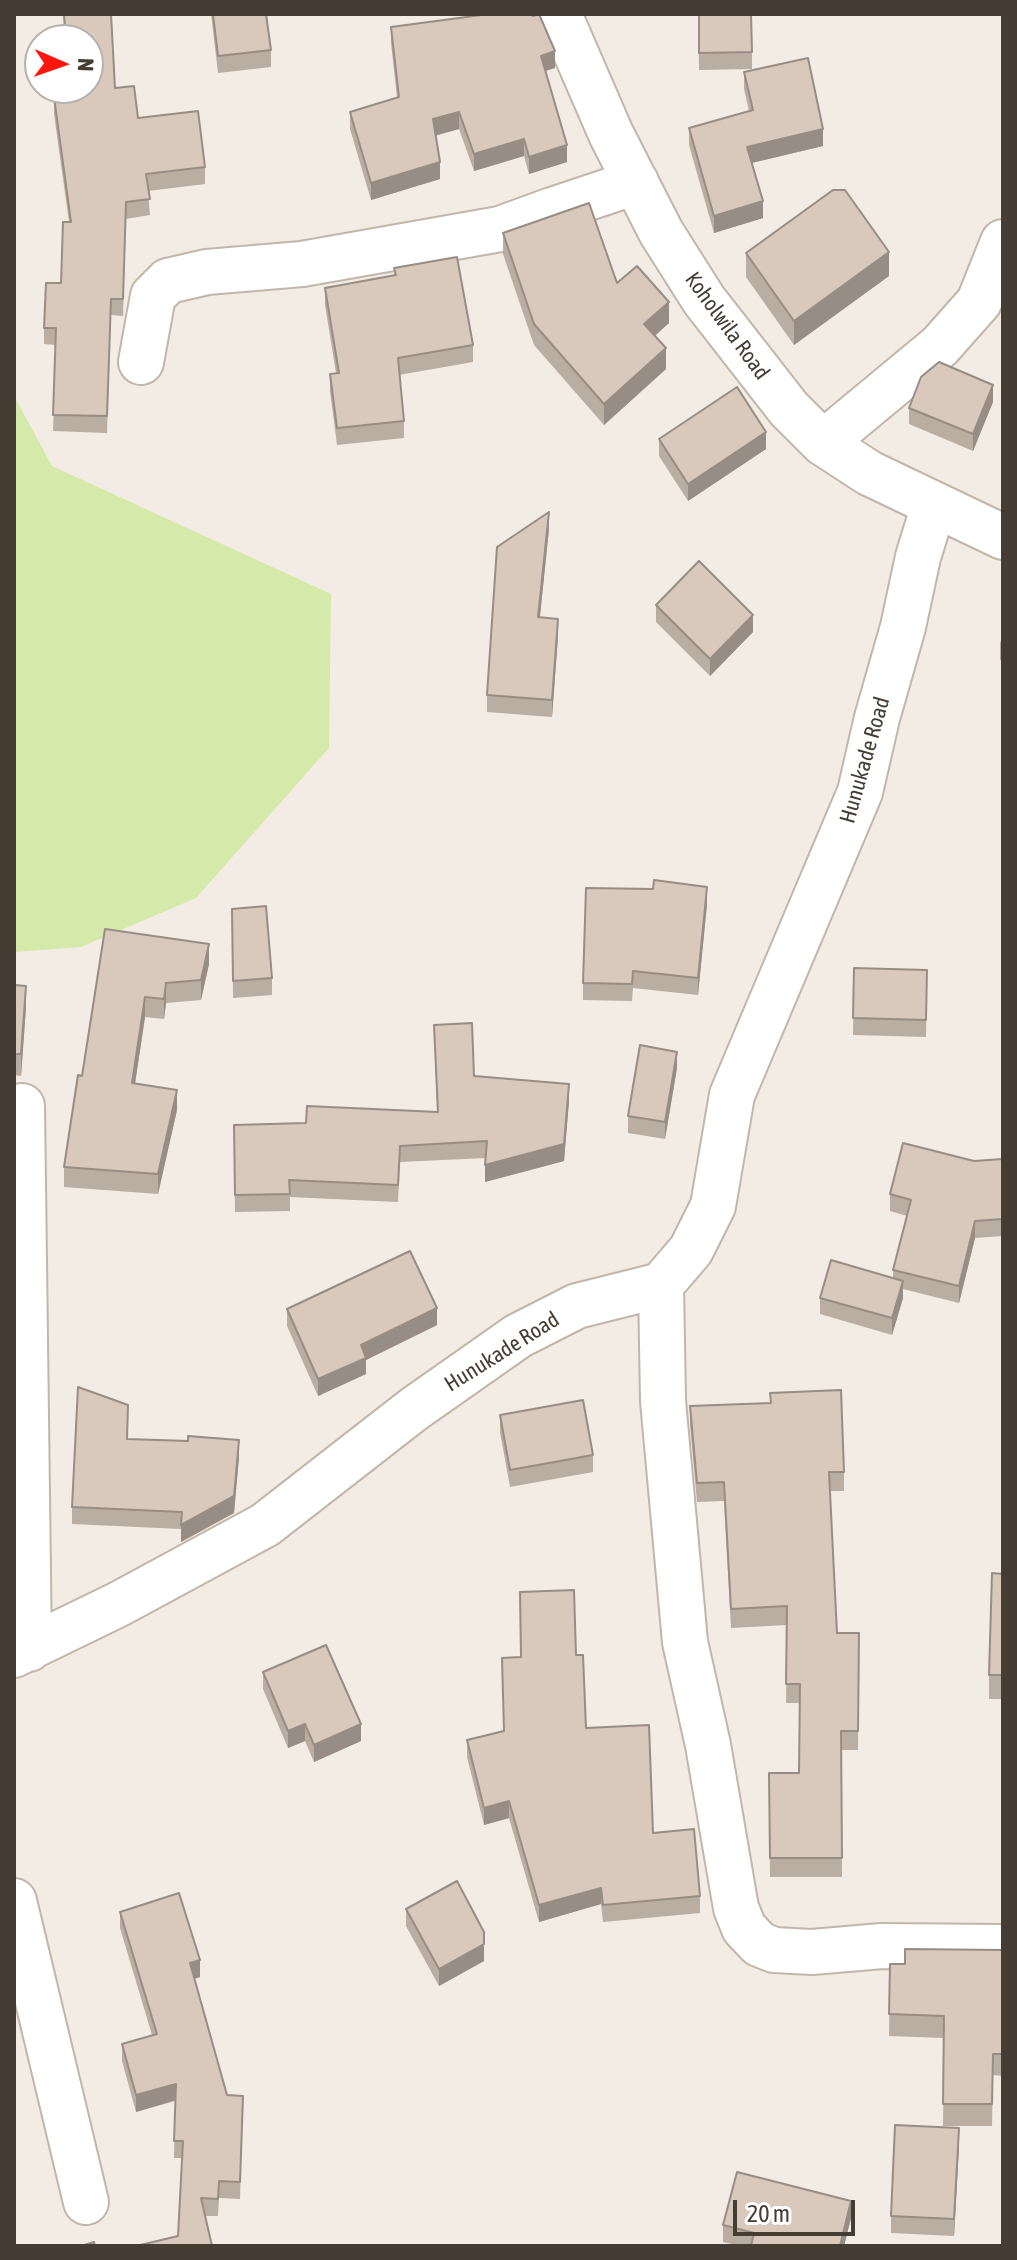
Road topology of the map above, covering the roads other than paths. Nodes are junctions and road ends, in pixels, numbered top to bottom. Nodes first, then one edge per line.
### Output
1 (559, 14) edge
2 (636, 182) junction
3 (1003, 242) edge
4 (141, 362) dead end
5 (823, 443) junction
6 (934, 505) junction
7 (1003, 537) edge
8 (22, 1106) dead end
9 (661, 1285) junction
10 (22, 1652) edge
11 (14, 1901) edge
12 (1003, 1947) edge
13 (86, 2202) dead end

1 - 2 street, Koholwila Road
2 - 4 street
2 - 5 street, Koholwila Road
3 - 5 street
5 - 6 street, Koholwila Road
6 - 7 street, Koholwila Road
6 - 9 street, Hunukade Road
8 - 10 street
9 - 10 street, Hunukade Road
9 - 12 street
11 - 13 street

